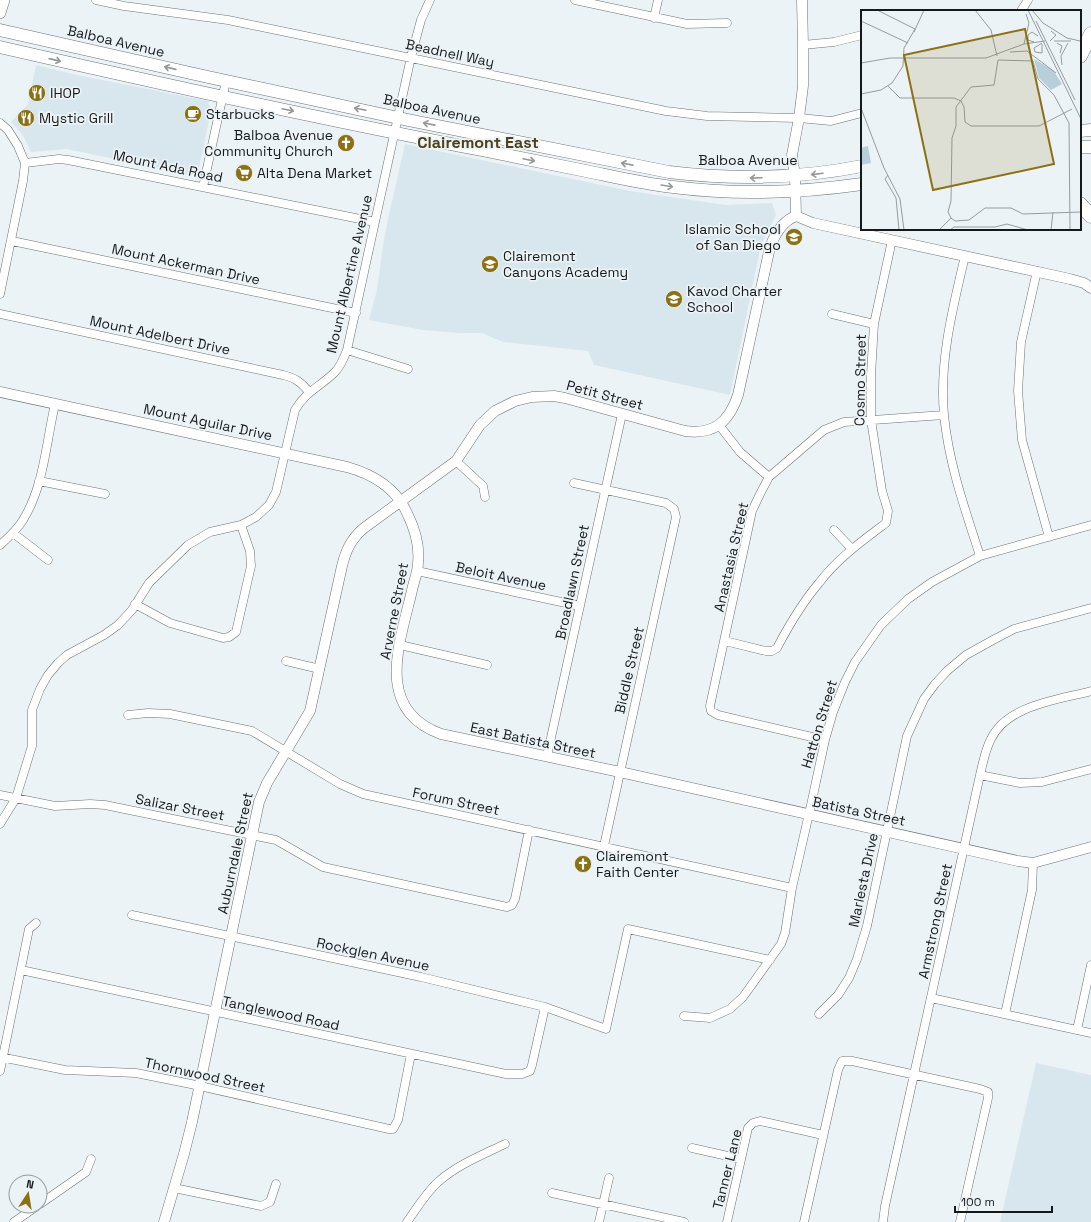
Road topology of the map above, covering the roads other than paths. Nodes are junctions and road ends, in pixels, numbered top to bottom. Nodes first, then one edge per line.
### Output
1 (4, 0) edge
2 (96, 0) edge
3 (430, 0) edge
4 (574, 0) edge
5 (658, 0) edge
6 (802, 0) edge
7 (1028, 0) edge
8 (1022, 10) edge
9 (0, 12) edge
10 (654, 18) junction
11 (727, 23) dead end
12 (0, 30) edge
13 (1091, 34) edge
14 (861, 35) edge
15 (803, 45) junction
16 (0, 47) edge
17 (1081, 54) edge
18 (411, 57) junction
19 (226, 81) junction
20 (223, 97) junction
21 (861, 113) edge
22 (398, 117) junction
23 (799, 118) junction
24 (0, 123) edge
25 (1091, 130) edge
26 (1081, 131) edge
27 (394, 133) junction
28 (25, 164) junction
29 (861, 166) edge
30 (795, 176) junction
31 (861, 184) edge
32 (203, 187) junction
33 (795, 192) junction
34 (1081, 205) edge
35 (796, 216) junction
36 (1091, 216) edge
37 (375, 222) junction
38 (892, 240) junction
39 (12, 241) junction
40 (965, 256) junction
41 (1037, 271) junction
42 (1090, 287) edge
43 (0, 294) edge
44 (356, 313) junction
45 (0, 314) edge
46 (832, 314) dead end
47 (874, 324) junction
48 (347, 350) junction
49 (408, 369) dead end
50 (0, 392) edge
51 (309, 392) junction
52 (55, 404) junction
53 (622, 414) junction
54 (944, 415) junction
55 (871, 420) junction
56 (719, 425) junction
57 (285, 453) junction
58 (456, 461) junction
59 (769, 477) junction
60 (39, 481) junction
61 (574, 482) dead end
62 (605, 490) junction
63 (105, 494) dead end
64 (486, 497) dead end
65 (401, 501) junction
66 (241, 525) junction
67 (1091, 525) edge
68 (834, 530) dead end
69 (13, 533) junction
70 (1049, 536) junction
71 (0, 545) edge
72 (852, 549) junction
73 (980, 556) junction
74 (48, 560) dead end
75 (417, 571) junction
76 (135, 604) junction
77 (580, 606) junction
78 (1091, 608) edge
79 (725, 641) junction
80 (400, 646) junction
81 (286, 661) dead end
82 (487, 665) dead end
83 (320, 668) junction
84 (1091, 691) edge
85 (128, 715) dead end
86 (441, 734) joint
87 (825, 740) junction
88 (287, 751) junction
89 (547, 756) junction
90 (1091, 769) edge
91 (620, 772) junction
92 (980, 775) junction
93 (0, 795) edge
94 (16, 798) junction
95 (809, 814) junction
96 (0, 824) edge
97 (529, 830) junction
98 (887, 831) junction
99 (252, 835) junction
100 (604, 846) junction
101 (1091, 847) edge
102 (964, 849) junction
103 (1033, 863) junction
104 (792, 888) junction
105 (132, 915) dead end
106 (36, 923) dead end
107 (232, 936) junction
108 (770, 960) junction
109 (1091, 965) edge
110 (21, 970) junction
111 (932, 998) junction
112 (545, 1007) junction
113 (216, 1012) junction
114 (820, 1014) dead end
115 (1005, 1014) junction
116 (684, 1016) dead end
117 (1077, 1030) junction
118 (1091, 1033) edge
119 (411, 1054) junction
120 (2, 1057) edge
121 (0, 1071) edge
122 (914, 1075) junction
123 (200, 1086) junction
124 (823, 1135) junction
125 (505, 1144) dead end
126 (692, 1148) dead end
127 (91, 1159) dead end
128 (741, 1159) junction
129 (609, 1178) dead end
130 (276, 1184) dead end
131 (174, 1188) junction
132 (552, 1193) dead end
133 (48, 1198) edge
134 (603, 1204) junction
135 (26, 1214) edge
136 (14, 1222) edge
137 (164, 1222) edge
138 (408, 1222) edge
139 (599, 1222) edge
140 (684, 1222) edge
141 (727, 1222) edge
142 (804, 1222) edge
143 (883, 1222) edge
144 (960, 1222) edge

1 - 9 main road
2 - 18 street, Beadnell Way
3 - 18 street, Mount Albertine Avenue
4 - 10 street
5 - 10 street
6 - 15 street
7 - 8 street
10 - 11 street
19 -> 12 main road, Balboa Avenue
13 - 17 highway
14 - 15 street
15 - 23 street
16 -> 20 main road
18 - 22 street, Mount Albertine Avenue
18 - 23 street, Beadnell Way
19 - 20 street
22 -> 19 main road, Balboa Avenue
20 -> 27 main road
20 - 32 street
21 - 23 street, Beadnell Way
22 - 27 street, Mount Albertine Avenue
30 -> 22 main road, Balboa Avenue
23 - 30 street
24 - 28 street
25 - 26 main road
27 -> 33 main road
27 - 37 street, Mount Albertine Avenue
28 - 32 street, Mount Ada Road
28 - 39 street
29 -> 30 main road, Balboa Avenue
30 - 33 street
31 - 33 main road
32 - 37 street, Mount Ada Road
33 - 35 street
34 - 36 highway
35 - 38 street
35 - 56 street
37 - 44 street, Mount Albertine Avenue
38 - 40 street
38 - 47 street, Cosmo Street
39 - 43 street
39 - 44 street, Mount Ackerman Drive
40 - 41 street
40 - 54 street
41 - 42 street
41 - 70 street
44 - 48 street, Mount Albertine Avenue
45 - 51 street, Mount Adelbert Drive
46 - 47 street
47 - 55 street, Cosmo Street
48 - 49 street
48 - 51 street, Mount Albertine Avenue
50 - 52 street, Mount Aguilar Drive
51 - 57 street, Mount Albertine Avenue
52 - 57 street, Mount Aguilar Drive
52 - 60 street
53 - 56 street, Petit Street
53 - 58 street, Petit Street
53 - 62 street, Broadlawn Street
54 - 55 street, Anastasia Street
54 - 73 street
55 - 59 street, Anastasia Street
55 - 72 street, Cosmo Street
56 - 59 street
57 - 65 street, Mount Aguilar Drive
57 - 66 street, Mount Albertine Avenue
58 - 64 street
58 - 65 street, Petit Street
59 - 79 street, Anastasia Street
60 - 63 street
60 - 69 street
61 - 62 street
62 - 77 street, Broadlawn Street
62 - 91 street, Biddle Street
65 - 75 street, Arverne Street
65 - 83 street, Auburndale Street
66 - 76 street, Mount Albertine Avenue
66 - 76 street
67 - 70 street, Hatton Street
68 - 72 street
69 - 71 street
69 - 74 street
70 - 73 street, Hatton Street
72 - 79 street
73 - 87 street, Hatton Street
75 - 77 street, Beloit Avenue
75 - 80 street, Arverne Street
76 - 94 street, Mount Albertine Avenue
77 - 89 street, Broadlawn Street
78 - 98 street, Marlesta Drive
79 - 87 street, Anastasia Street
80 - 82 street
80 - 86 street, Arverne Street
81 - 83 street
83 - 88 street, Auburndale Street
84 - 92 street, Armstrong Street
85 - 88 street, Forum Street
86 - 89 street, East Batista Street
87 - 95 street, Hatton Street
88 - 97 street, Forum Street
88 - 99 street, Auburndale Street
89 - 91 street, East Batista Street
90 - 92 street
91 - 95 street, Batista Street
91 - 100 street, Biddle Street
92 - 102 street, Armstrong Street
93 - 94 street, Salizar Street
94 - 96 street, Mount Albertine Avenue
94 - 99 street, Salizar Street
95 - 98 street, Batista Street
95 - 104 street, Hatton Street
97 - 99 street, Salizar Street
97 - 100 street, Forum Street
98 - 102 street, Batista Street
98 - 114 street, Marlesta Drive
99 - 107 street, Auburndale Street
100 - 104 street, Forum Street
101 - 103 street, Batista Street
102 - 103 street, Batista Street
102 - 111 street, Armstrong Street
103 - 115 street
104 - 108 street, Hatton Street
105 - 107 street, Rockglen Avenue
106 - 110 street
107 - 112 street, Rockglen Avenue
107 - 113 street, Auburndale Street
108 - 112 street, Rockglen Avenue
108 - 116 street, Hatton Street
109 - 117 street
110 - 113 street, Tanglewood Road
110 - 120 street
111 - 115 street
111 - 122 street, Armstrong Street
112 - 119 street, Tanglewood Road
113 - 119 street, Tanglewood Road
113 - 123 street, Auburndale Street
115 - 117 street
117 - 118 street
119 - 123 street, Thornwood Street
120 - 121 street
120 - 123 street, Thornwood Street
122 - 124 street
122 - 143 street, Armstrong Street
122 - 144 street
123 - 131 street, Auburndale Street
124 - 128 street, Tanner Lane
124 - 142 street
125 - 138 street
126 - 128 street
127 - 133 street
128 - 141 street, Tanner Lane
129 - 134 street
130 - 131 street
131 - 137 street, Auburndale Street
132 - 134 street
134 - 139 street
134 - 140 street
135 - 136 street

